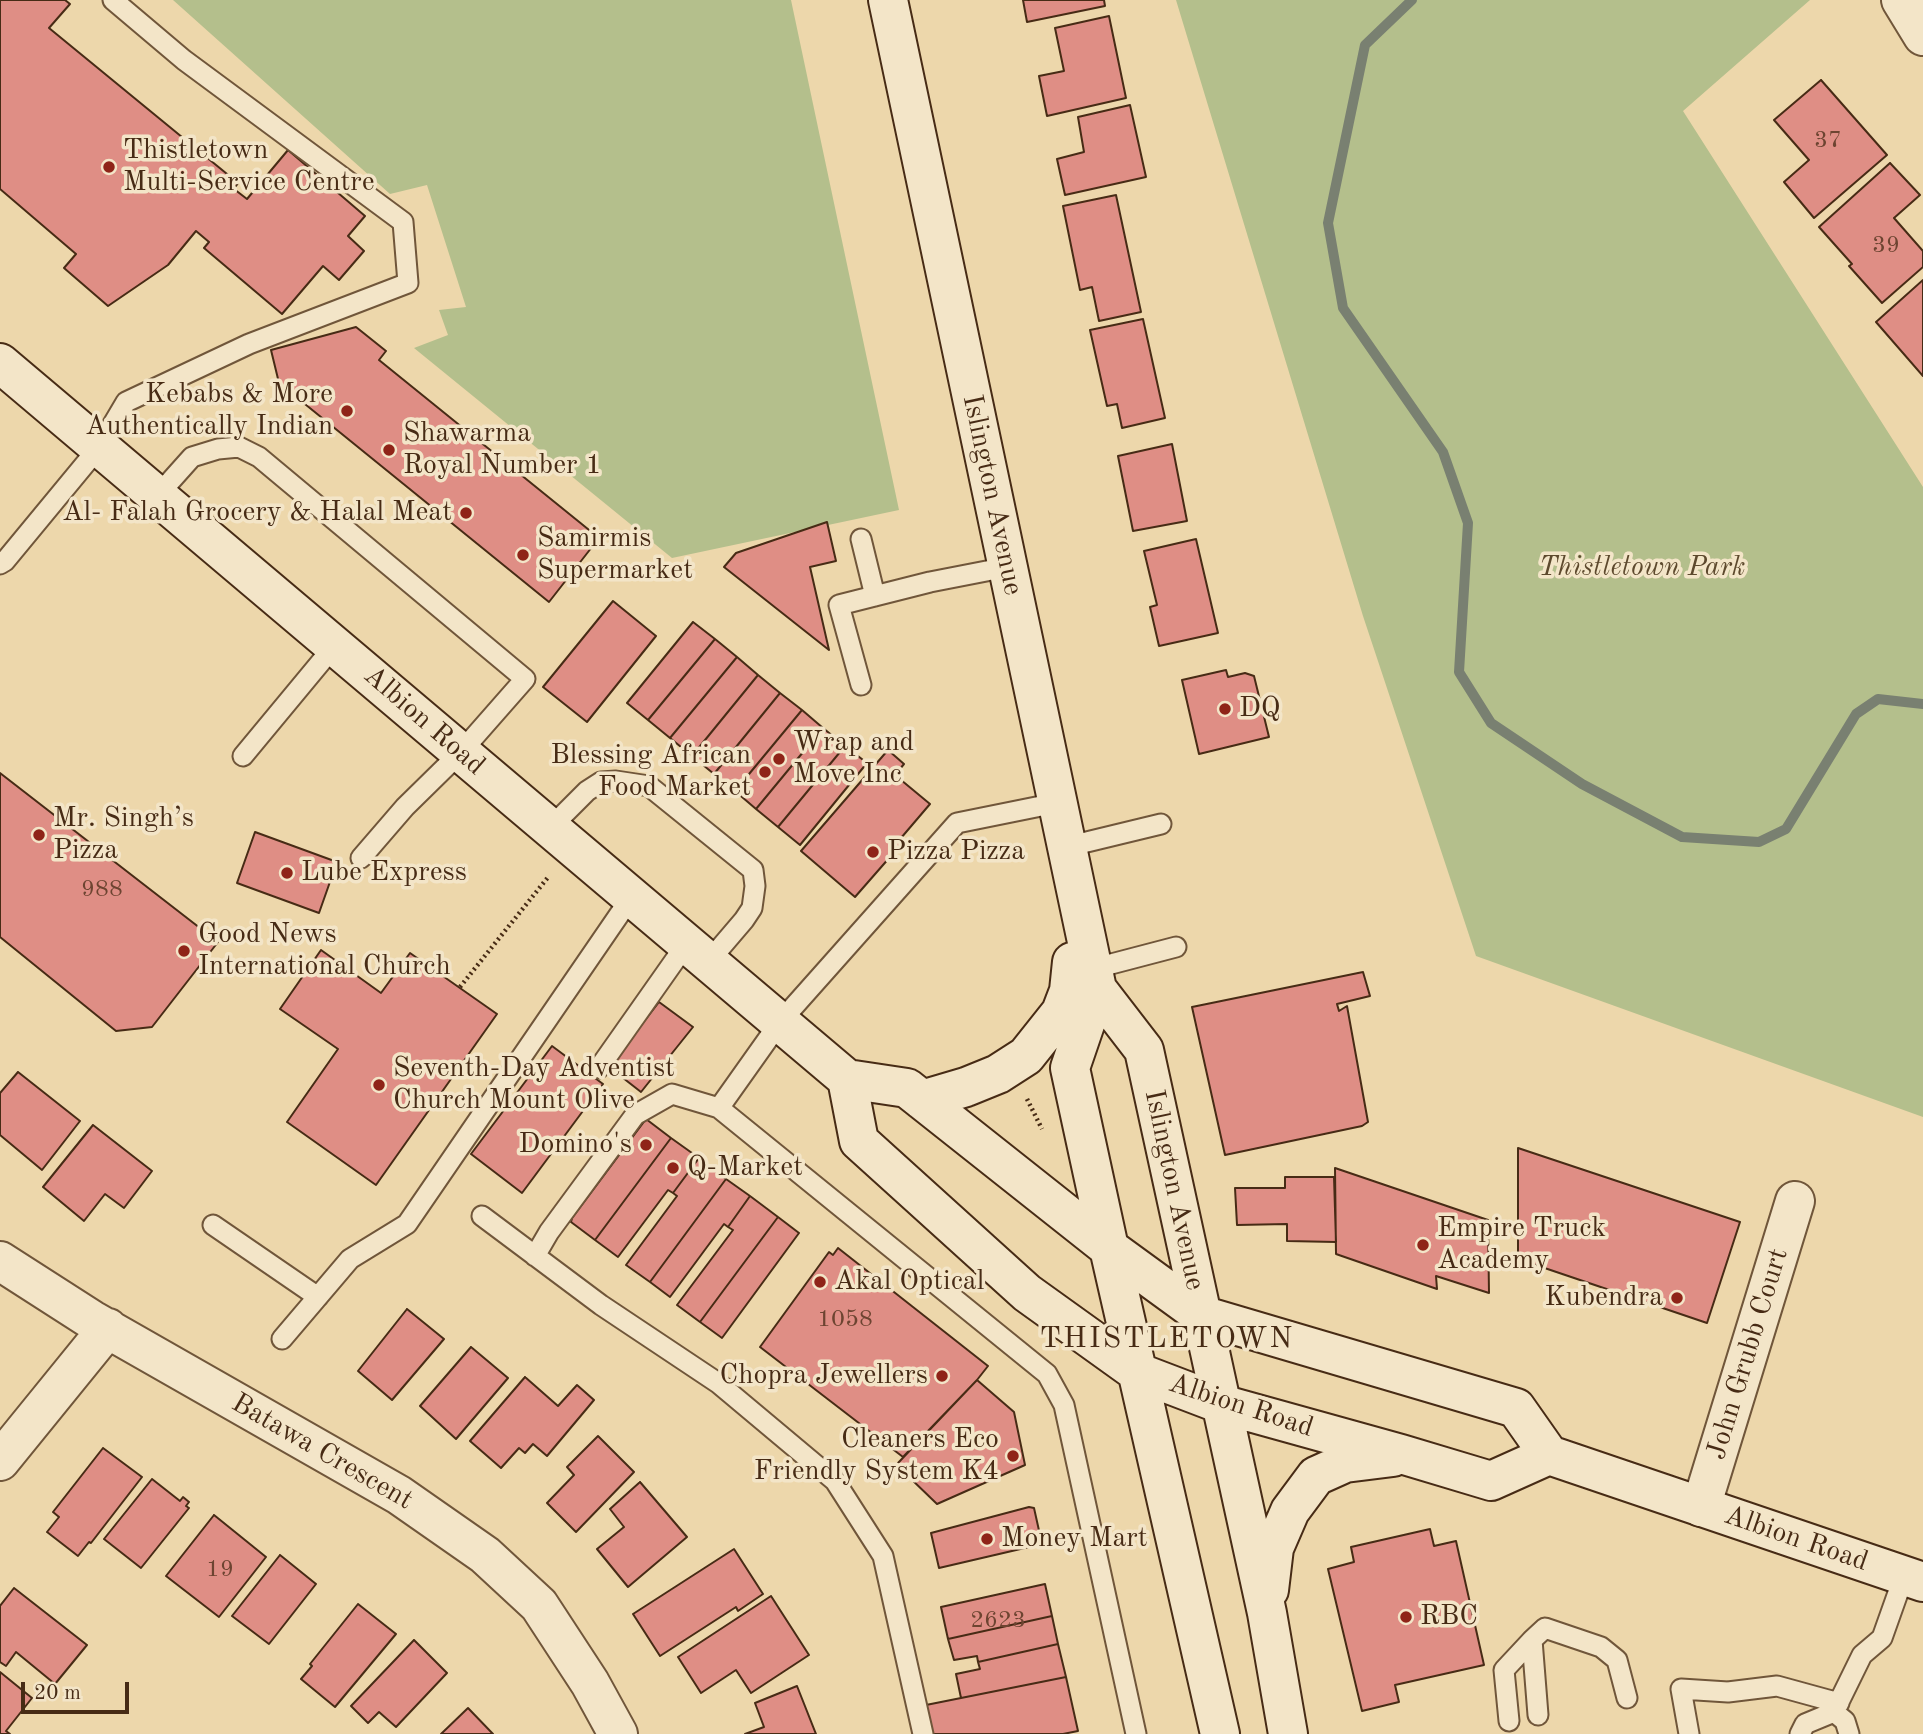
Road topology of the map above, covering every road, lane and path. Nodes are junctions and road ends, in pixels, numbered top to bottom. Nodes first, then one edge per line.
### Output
1 (113, 0) edge
2 (888, 0) edge
3 (1901, 0) edge
4 (1923, 36) edge
5 (0, 363) edge
6 (100, 446) junction
7 (158, 495) junction
8 (861, 539) dead end
9 (0, 564) edge
10 (1007, 567) junction
11 (875, 596) junction
12 (335, 645) junction
13 (861, 685) dead end
14 (460, 752) junction
15 (243, 757) dead end
16 (1056, 803) junction
17 (1161, 824) dead end
18 (561, 837) junction
19 (1066, 847) junction
20 (361, 858) dead end
21 (1076, 894) junction
22 (632, 896) junction
23 (1176, 947) dead end
24 (698, 952) junction
25 (1094, 979) junction
26 (460, 988) dead end
27 (780, 1022) junction
28 (598, 1068) dead end
29 (847, 1079) junction
30 (1023, 1091) dead end
31 (922, 1100) junction
32 (719, 1108) junction
33 (1045, 1134) dead end
34 (1796, 1201) dead end
35 (482, 1216) dead end
36 (213, 1225) dead end
37 (1109, 1248) junction
38 (535, 1256) junction
39 (0, 1261) edge
40 (318, 1297) junction
41 (1201, 1315) junction
42 (108, 1328) junction
43 (282, 1339) dead end
44 (1138, 1372) junction
45 (1221, 1404) junction
46 (1401, 1454) junction
47 (1549, 1455) junction
48 (0, 1461) edge
49 (1701, 1507) junction
50 (1913, 1579) edge
51 (1267, 1613) junction
52 (1532, 1640) junction
53 (1627, 1698) dead end
54 (1837, 1707) junction
55 (1538, 1715) dead end
56 (1509, 1721) dead end
57 (618, 1734) edge
58 (923, 1734) edge
59 (1136, 1734) edge
60 (1220, 1734) edge
61 (1288, 1734) edge
62 (1689, 1734) edge
63 (1800, 1734) edge
64 (1849, 1734) edge

1 - 6 lane
2 - 10 main road, Islington Avenue
3 - 4 main road
5 - 6 main road, Albion Road
6 - 7 main road, Albion Road
6 - 9 lane
7 - 12 main road, Albion Road
7 - 14 lane
8 - 11 lane
10 - 11 lane
10 - 16 main road, Islington Avenue
11 - 13 lane
12 - 14 main road, Albion Road
12 - 15 lane
14 - 18 main road, Albion Road
14 - 20 lane
16 - 19 main road, Islington Avenue
16 - 27 lane
17 - 19 lane
18 - 22 main road, Albion Road
18 - 24 lane
18 - 26 path
19 - 21 main road, Islington Avenue
21 - 25 main road, Islington Avenue
21 - 31 main road
22 - 24 main road, Albion Road
22 - 40 lane
23 - 25 lane
24 - 27 main road, Albion Road
24 - 28 lane
25 - 37 main road
25 - 41 main road, Islington Avenue
27 - 29 main road, Albion Road
27 - 32 lane
29 - 31 main road
29 - 44 main road, Albion Road
30 - 33 path
31 - 37 main road
32 - 38 lane
32 - 59 lane
34 - 49 main road, John Grubb Court
35 - 38 lane
36 - 40 lane
37 - 41 main road
37 - 44 main road
38 - 58 lane
39 - 42 main road, Batawa Crescent
40 - 43 lane
41 - 45 main road, Islington Avenue
41 - 47 main road
42 - 48 main road
42 - 57 main road, Batawa Crescent
44 - 45 main road, Albion Road
44 - 60 main road
45 - 46 main road, Albion Road
45 - 51 main road, Islington Avenue
46 - 47 main road, Albion Road
46 - 51 main road
47 - 49 main road, Albion Road
49 - 50 main road, Albion Road
50 - 54 lane
51 - 61 main road, Islington Avenue
52 - 53 lane
52 - 55 lane
52 - 56 lane
54 - 62 lane
54 - 63 lane
54 - 64 lane

